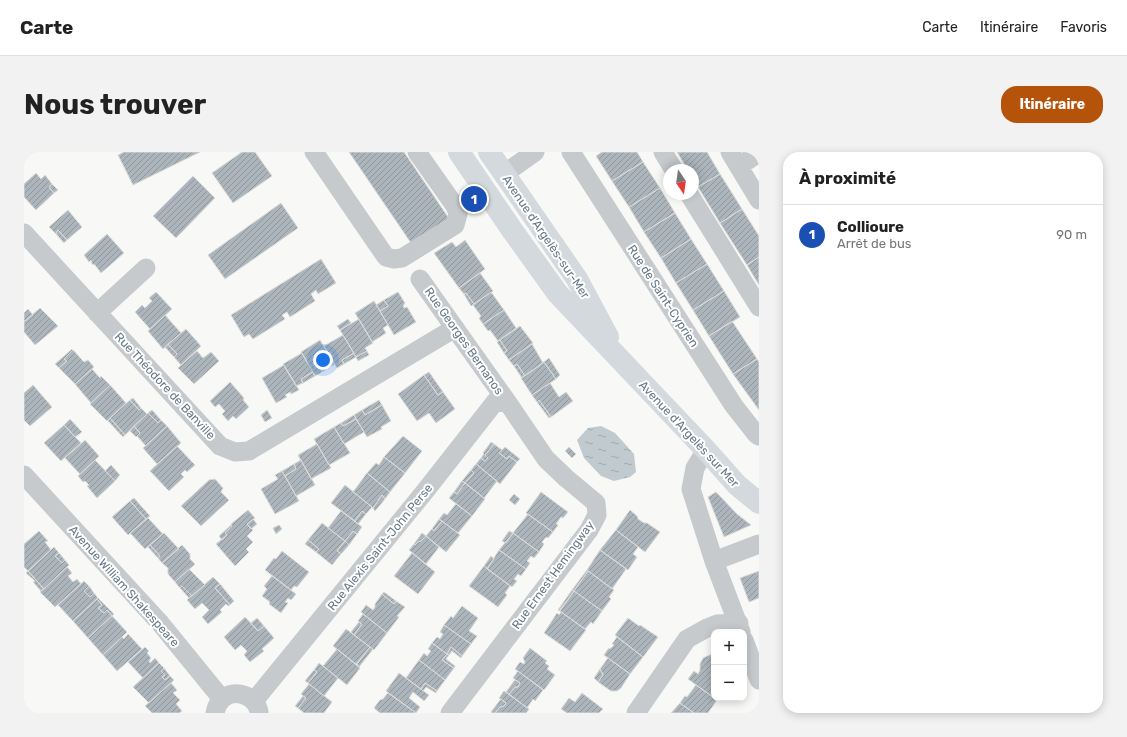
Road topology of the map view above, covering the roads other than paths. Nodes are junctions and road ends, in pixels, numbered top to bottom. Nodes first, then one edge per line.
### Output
1 (314, 152) edge
2 (417, 152) edge
3 (459, 152) edge
4 (489, 152) edge
5 (535, 152) edge
6 (572, 152) edge
7 (663, 152) edge
8 (759, 153) edge
9 (734, 159) edge
10 (670, 164) edge
11 (504, 174) junction
12 (757, 193) edge
13 (693, 200) edge
14 (24, 233) edge
15 (146, 268) dead end
16 (420, 279) dead end
17 (759, 307) edge
18 (97, 312) junction
19 (455, 328) junction
20 (622, 362) junction
21 (508, 403) junction
22 (759, 436) edge
23 (706, 450) junction
24 (24, 475) edge
25 (759, 503) edge
26 (759, 544) edge
27 (714, 561) junction
28 (732, 629) edge
29 (740, 629) edge
30 (747, 648) edge
31 (759, 680) edge
32 (218, 706) edge
33 (257, 707) edge
34 (450, 713) edge
35 (636, 713) edge

1 - 2 street
3 - 20 main road, Avenue d'Argelès-sur-Mer
4 - 11 main road, Avenue d'Argelès-sur-Mer
5 - 11 street
6 - 22 street, Rue de Saint-Cyprien
7 - 10 street
8 - 9 street
9 - 12 street
11 - 20 main road, Avenue d'Argelès-sur-Mer
13 - 17 street
14 - 18 street, Rue Théodore de Banville
15 - 18 street
16 - 19 street, Rue Georges Bernanos
18 - 19 street, Rue Théodore de Banville
19 - 21 street, Rue Georges Bernanos
20 - 23 main road, Avenue d'Argelès sur Mer
21 - 33 street, Rue Alexis Saint-John Perse
21 - 34 street, Rue Ernest Hemingway
23 - 25 main road, Avenue d'Argelès sur Mer
23 - 27 street
24 - 32 street, Avenue William Shakespeare
26 - 27 street
27 - 29 street
28 - 35 street
30 - 31 street
32 - 33 street

